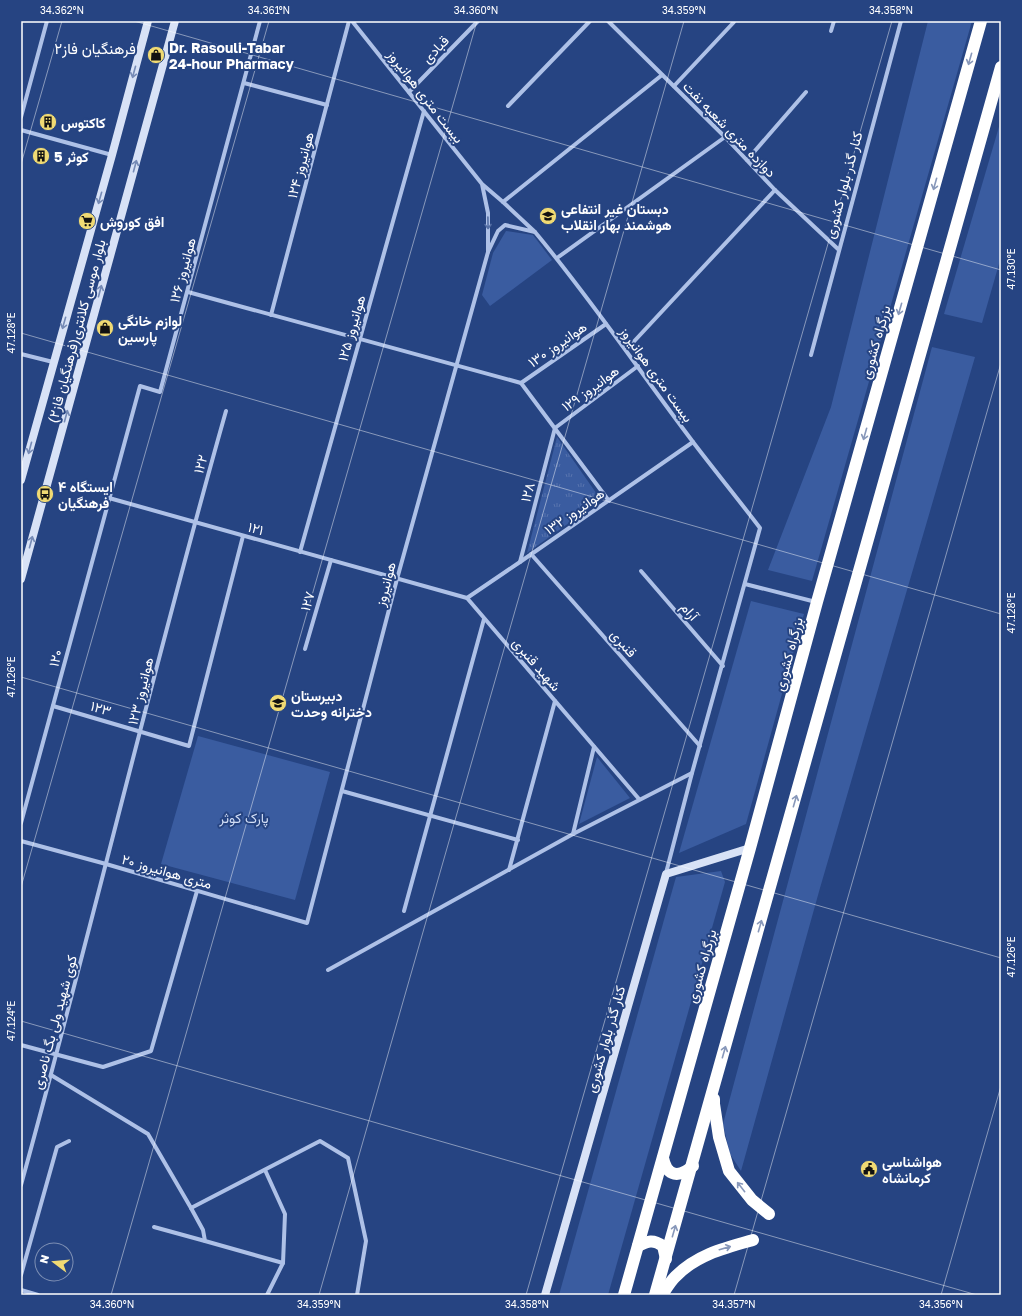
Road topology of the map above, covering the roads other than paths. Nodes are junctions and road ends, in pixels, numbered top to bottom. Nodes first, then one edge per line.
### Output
1 (47, 21) edge
2 (148, 21) edge
3 (175, 21) edge
4 (260, 21) edge
5 (351, 21) edge
6 (478, 21) edge
7 (590, 21) edge
8 (608, 21) edge
9 (834, 21) edge
10 (901, 21) edge
11 (981, 21) edge
12 (734, 22) edge
13 (831, 31) dead end
14 (1001, 67) edge
15 (662, 75) junction
16 (244, 83) junction
17 (674, 86) junction
18 (409, 92) junction
19 (806, 92) dead end
20 (327, 105) junction
21 (508, 106) dead end
22 (424, 111) junction
23 (21, 117) edge
24 (21, 130) edge
25 (725, 137) junction
26 (112, 155) junction
27 (747, 160) junction
28 (482, 184) junction
29 (775, 190) junction
30 (503, 202) junction
31 (536, 232) junction
32 (839, 250) junction
33 (488, 252) junction
34 (557, 258) junction
35 (188, 292) junction
36 (271, 315) junction
37 (606, 324) junction
38 (360, 339) junction
39 (626, 350) junction
40 (21, 354) edge
41 (811, 355) dead end
42 (53, 362) junction
43 (457, 365) junction
44 (638, 366) junction
45 (521, 383) junction
46 (226, 411) dead end
47 (555, 428) junction
48 (693, 442) junction
49 (21, 480) edge
50 (110, 498) junction
51 (609, 501) junction
52 (195, 522) junction
53 (243, 536) junction
54 (300, 552) junction
55 (531, 554) junction
56 (331, 560) junction
57 (520, 562) junction
58 (641, 571) dead end
59 (21, 579) edge
60 (397, 579) junction
61 (745, 584) junction
62 (466, 598) junction
63 (817, 602) junction
64 (484, 619) junction
65 (306, 649) dead end
66 (723, 666) junction
67 (555, 701) junction
68 (53, 706) junction
69 (141, 732) junction
70 (700, 746) junction
71 (594, 747) junction
72 (692, 773) junction
73 (342, 791) junction
74 (639, 799) junction
75 (430, 816) junction
76 (21, 823) edge
77 (573, 834) junction
78 (518, 840) junction
79 (21, 841) edge
80 (750, 848) junction
81 (106, 864) junction
82 (509, 870) junction
83 (666, 874) junction
84 (197, 891) junction
85 (404, 911) dead end
86 (308, 923) joint
87 (328, 970) dead end
88 (21, 1045) edge
89 (56, 1055) junction
90 (51, 1075) junction
91 (717, 1079) junction
92 (69, 1141) dead end
93 (663, 1158) junction
94 (693, 1166) junction
95 (265, 1170) junction
96 (21, 1185) edge
97 (191, 1208) junction
98 (769, 1214) dead end
99 (154, 1228) dead end
100 (753, 1240) dead end
101 (205, 1241) junction
102 (638, 1246) junction
103 (666, 1259) junction
104 (283, 1263) junction
105 (21, 1275) edge
106 (21, 1290) edge
107 (38, 1295) edge
108 (267, 1295) edge
109 (357, 1295) edge
110 (545, 1295) edge
111 (624, 1295) edge
112 (655, 1295) edge
113 (662, 1295) edge

1 - 23 street
2 -> 26 main road, بلوار موسی کلانتری(فرهنگیان فاز۲)
59 -> 3 main road, بلوار موسی کلانتری(فرهنگیان فاز۲)
4 - 16 street, هوانیروز ۱۲۶
5 - 18 street, بیست متری هوانیروز
5 - 20 street, هوانیروز ۱۲۴
6 - 18 street, قبادی
7 - 21 street
8 - 15 street, دوازده متری شعبه نفت
9 - 13 street
10 - 32 street, کنار گذر بلوار کشوری
11 -> 63 highway, بزرگراه کشوری
12 - 17 street
91 -> 14 highway
15 - 17 street, دوازده متری شعبه نفت
15 - 30 street
16 - 20 street
16 - 35 street, هوانیروز ۱۲۶
17 - 25 street, دوازده متری شعبه نفت
18 - 22 street, بیست متری هوانیروز
19 - 27 street
20 - 36 street, هوانیروز ۱۲۴
22 - 28 street, بیست متری هوانیروز
22 - 38 street, هوانیروز ۱۲۵
24 - 26 street
25 - 27 street, دوازده متری شعبه نفت
25 - 34 street
26 -> 42 main road, بلوار موسی کلانتری(فرهنگیان فاز۲)
27 - 29 street, دوازده متری شعبه نفت
28 - 30 street, بیست متری هوانیروز
28 -> 33 street
29 - 32 street, دوازده متری شعبه نفت
29 - 39 street
30 - 31 street, بیست متری هوانیروز
31 - 33 street
31 - 34 street, بیست متری هوانیروز
32 - 41 street, کنار گذر بلوار کشوری
33 - 43 street, هوانیروز
34 - 37 street, بیست متری هوانیروز
35 - 36 street
35 - 50 street, هوانیروز ۱۲۶
36 - 38 street
37 - 39 street, بیست متری هوانیروز
37 - 45 street, هوانیروز ۱۳۰
38 - 43 street
38 - 54 street, هوانیروز ۱۲۵
39 - 44 street, بیست متری هوانیروز
40 - 42 street
42 -> 49 main road, بلوار موسی کلانتری(فرهنگیان فاز۲)
43 - 45 street
43 - 60 street, هوانیروز
44 - 47 street, هوانیروز ۱۲۹
44 - 48 street, بیست متری هوانیروز
45 - 47 street
46 - 52 street, ۱۲۲
47 - 51 street
47 - 57 street, ۱۲۸
48 - 51 street, هوانیروز ۱۳۲
48 - 61 street, بیست متری هوانیروز
50 - 52 street, ۱۲۱
50 - 68 street, ۱۲۰
51 - 55 street, هوانیروز ۱۳۲
52 - 53 street, ۱۲۱
52 - 69 street, ۱۲۳ هوانیروز
53 - 54 street, ۱۲۱
53 - 69 street, ۱۲۳
54 - 56 street, ۱۲۱
55 - 57 street, هوانیروز ۱۳۲
55 - 70 street, قنبری
56 - 60 street, ۱۲۱
56 - 65 street, ۱۲۷
57 - 62 street, هوانیروز ۱۳۲
58 - 66 street, آرام
60 - 62 street
60 - 73 street, هوانیروز
61 - 63 street
61 - 66 street
62 - 64 street, شهید قنبری
63 - 80 highway, بزرگراه کشوری
64 - 67 street, شهید قنبری
64 - 75 street
66 - 70 street
67 - 71 street, شهید قنبری
67 - 78 street
68 - 69 street, ۱۲۳
68 - 76 street, ۱۲۰
69 - 81 street, ۱۲۳ هوانیروز
70 - 72 street
71 - 74 street, شهید قنبری
71 - 77 street
72 - 74 street
72 - 83 street
73 - 75 street
73 - 86 street, هوانیروز
74 - 77 street
75 - 78 street
75 - 85 street
77 - 82 street
78 - 82 street
79 - 81 street, ۲۰ متری هوانیروز
80 - 83 main road
80 - 93 highway, بزرگراه کشوری
81 - 84 street, ۲۰ متری هوانیروز
81 - 89 street, کوی شهید ولی بگ ناصری
82 - 87 street
83 - 110 main road, کنار گذر بلوار کشوری
84 - 86 street, ۲۰ متری هوانیروز
84 - 89 street
88 - 89 street
89 - 90 street, کوی شهید ولی بگ ناصری
90 - 96 street, کوی شهید ولی بگ ناصری
90 - 97 street
91 - 94 highway
98 -> 91 highway
92 - 105 street
93 - 94 highway
93 - 102 highway, بزرگراه کشوری
103 -> 94 highway
95 - 97 street
95 - 104 street
95 - 109 street
97 - 101 street
99 - 101 street
113 -> 100 highway
101 - 104 street
102 - 103 highway
102 - 111 highway, بزرگراه کشوری
103 - 112 highway
104 - 108 street
106 - 107 street

